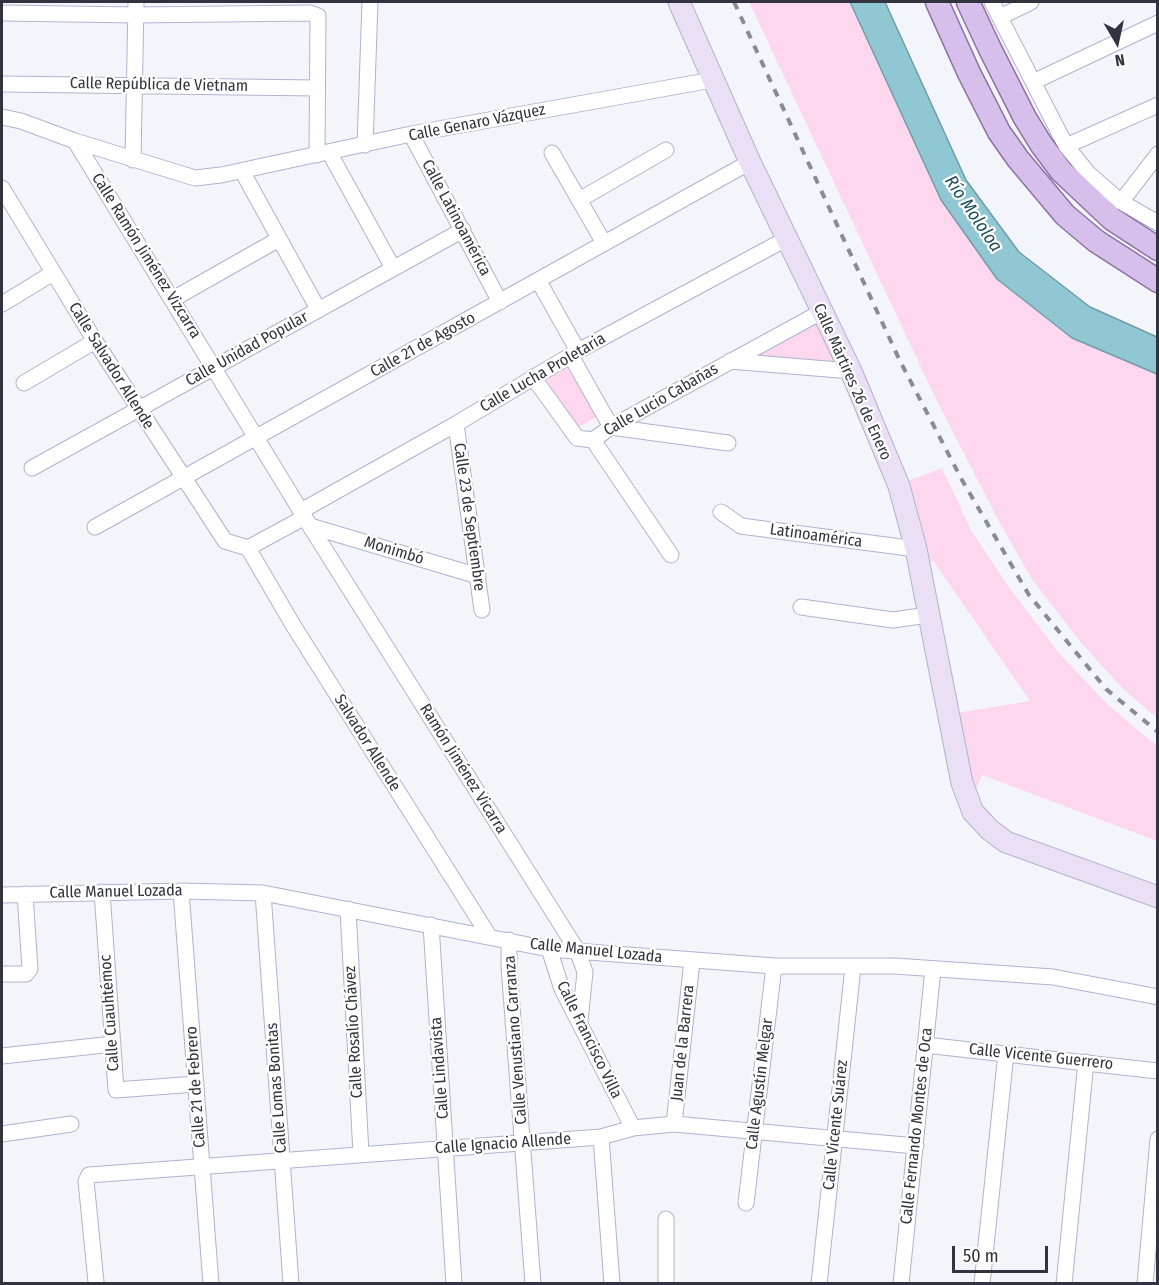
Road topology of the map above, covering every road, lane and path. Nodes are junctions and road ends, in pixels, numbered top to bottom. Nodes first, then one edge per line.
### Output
1 (370, 2) edge
2 (679, 2) edge
3 (938, 2) edge
4 (968, 2) edge
5 (992, 2) edge
6 (1031, 2) edge
7 (136, 8) edge
8 (2, 13) edge
9 (1000, 17) junction
10 (1158, 23) edge
11 (712, 80) junction
12 (1033, 82) junction
13 (2, 84) edge
14 (134, 84) junction
15 (317, 88) junction
16 (1158, 105) edge
17 (2, 117) edge
18 (411, 134) junction
19 (75, 141) junction
20 (365, 145) junction
21 (1066, 146) junction
22 (666, 150) dead end
23 (552, 153) dead end
24 (323, 154) junction
25 (1158, 154) edge
26 (133, 160) junction
27 (750, 162) junction
28 (242, 171) junction
29 (2, 188) edge
30 (579, 200) junction
31 (1121, 202) junction
32 (1158, 223) edge
33 (463, 230) junction
34 (786, 238) junction
35 (279, 239) junction
36 (604, 243) junction
37 (1158, 249) edge
38 (393, 268) junction
39 (53, 273) junction
40 (538, 280) junction
41 (1158, 281) edge
42 (172, 299) junction
43 (500, 302) junction
44 (2, 304) edge
45 (318, 309) junction
46 (821, 312) junction
47 (95, 341) junction
48 (574, 353) junction
49 (730, 361) junction
50 (214, 367) junction
51 (851, 371) junction
52 (533, 377) junction
53 (24, 383) dead end
54 (139, 409) junction
55 (456, 424) junction
56 (611, 427) junction
57 (257, 437) junction
58 (593, 440) junction
59 (728, 443) dead end
60 (32, 468) dead end
61 (183, 479) junction
62 (721, 512) dead end
63 (305, 518) junction
64 (95, 527) dead end
65 (248, 548) junction
66 (916, 549) junction
67 (671, 555) dead end
68 (478, 576) junction
69 (801, 607) dead end
70 (482, 610) dead end
71 (928, 615) junction
72 (181, 891) junction
73 (102, 892) junction
74 (263, 893) junction
75 (25, 894) junction
76 (2, 895) edge
77 (1158, 897) edge
78 (348, 909) junction
79 (431, 925) junction
80 (489, 936) junction
81 (509, 940) junction
82 (549, 949) junction
83 (577, 950) junction
84 (692, 961) junction
85 (774, 966) junction
86 (853, 967) junction
87 (933, 969) junction
88 (2, 975) edge
89 (1158, 997) edge
90 (580, 1021) junction
91 (113, 1044) junction
92 (925, 1044) junction
93 (1006, 1053) junction
94 (2, 1056) edge
95 (1086, 1062) junction
96 (1158, 1071) edge
97 (196, 1084) junction
98 (71, 1124) dead end
99 (674, 1124) junction
100 (633, 1128) junction
101 (754, 1131) junction
102 (2, 1134) edge
103 (601, 1137) junction
104 (834, 1138) junction
105 (1158, 1139) edge
106 (523, 1142) junction
107 (916, 1146) junction
108 (445, 1148) junction
109 (361, 1154) junction
110 (282, 1160) junction
111 (202, 1166) junction
112 (746, 1203) dead end
113 (666, 1219) dead end
114 (92, 1283) edge
115 (211, 1284) edge
116 (291, 1284) edge
117 (454, 1284) edge
118 (533, 1284) edge
119 (612, 1284) edge
120 (666, 1284) edge
121 (819, 1284) edge
122 (901, 1284) edge
123 (982, 1284) edge
124 (1064, 1284) edge
125 (1145, 1284) edge

1 - 20 street
2 - 11 street, Calle Mártires 26 de Enero
3 - 41 main road
4 - 37 main road
5 - 9 street
6 - 9 street
7 - 8 street
7 - 14 street
7 - 15 street
9 - 12 street
10 - 12 street
11 - 18 street, Calle Genaro Vázquez
11 - 27 street, Calle Mártires 26 de Enero
12 - 21 street
13 - 14 street, Calle República de Vietnam
14 - 15 street, Calle República de Vietnam
14 - 26 street
15 - 24 street
16 - 21 street
17 - 19 street
18 - 20 street, Calle Genaro Vázquez
18 - 33 street, Calle Latinoamérica
19 - 26 street
19 - 42 street, Calle Ramón Jiménez Vizcarra
20 - 24 street, Calle Genaro Vázquez
21 - 31 street
22 - 30 street
23 - 30 street
24 - 28 street, Calle Genaro Vázquez
24 - 38 street
25 - 31 street
26 - 28 street, Calle Genaro Vázquez
27 - 34 street, Calle Mártires 26 de Enero
27 - 36 street, Calle 21 de Agosto
28 - 35 street
29 - 39 street, Calle Salvador Allende
30 - 36 street
31 - 32 street
33 - 38 street, Calle Unidad Popular
33 - 43 street, Calle Latinoamérica
34 - 46 street, Calle Mártires 26 de Enero
34 - 48 street, Calle Lucha Proletaria
35 - 42 street
35 - 45 street
36 - 40 street, Calle 21 de Agosto
38 - 45 street, Calle Unidad Popular
39 - 44 street
39 - 47 street, Calle Salvador Allende
40 - 43 street, Calle 21 de Agosto
40 - 48 street
42 - 50 street, Calle Ramón Jiménez Vizcarra
43 - 57 street, Calle 21 de Agosto
45 - 50 street, Calle Unidad Popular
46 - 49 street, Calle Lucio Cabañas
46 - 51 street, Calle Mártires 26 de Enero
47 - 53 street
47 - 54 street, Calle Salvador Allende
48 - 52 street, Calle Lucha Proletaria
48 - 56 street
49 - 51 street, Calle Lucio Cabañas
49 - 56 street, Calle Lucio Cabañas
50 - 54 street, Calle Unidad Popular
50 - 57 street, Calle Ramón Jiménez Vizcarra
51 - 66 street, Calle Mártires 26 de Enero
52 - 55 street, Calle Lucha Proletaria
52 - 58 street
54 - 60 street, Calle Unidad Popular
54 - 61 street, Calle Salvador Allende
55 - 63 street, Calle Lucha Proletaria
55 - 68 street, Calle 23 de Septiembre
56 - 58 street, Calle Lucio Cabañas
56 - 59 street
57 - 61 street, Calle 21 de Agosto
57 - 63 street, Calle Ramón Jiménez Vizcarra
58 - 67 street
61 - 64 street, Calle 21 de Agosto
61 - 65 street, Calle Salvador Allende
62 - 66 street, Latinoamérica
63 - 65 street, Calle Lucha Proletaria
63 - 68 street, Monimbó
63 - 83 street, Ramón Jiménez Vicarra
65 - 80 street, Salvador Allende
66 - 71 street, Calle Mártires 26 de Enero
68 - 70 street, Calle 23 de Septiembre
69 - 71 street
71 - 77 street, Calle Mártires 26 de Enero
72 - 73 street, Calle Manuel Lozada
72 - 74 street, Calle Manuel Lozada
72 - 97 street, Calle 21 de Febrero
73 - 75 street, Calle Manuel Lozada
73 - 91 street, Calle Cuauhtémoc
74 - 78 street, Calle Manuel Lozada
74 - 110 street, Calle Lomas Bonitas
75 - 76 street, Calle Manuel Lozada
75 - 88 street
78 - 79 street, Calle Manuel Lozada
78 - 109 street, Calle Rosalío Chávez
79 - 80 street, Calle Manuel Lozada
79 - 108 street, Calle Lindavista
80 - 81 street, Calle Manuel Lozada
81 - 82 street, Calle Manuel Lozada
81 - 106 street, Calle Venustiano Carranza
82 - 83 street, Calle Manuel Lozada
82 - 90 street, Calle Francisco Villa
83 - 84 street, Calle Manuel Lozada
83 - 90 street, Ramón Jiménez Vicarra
84 - 85 street, Calle Manuel Lozada
84 - 99 street, Juan de la Barrera
85 - 86 street, Calle Manuel Lozada
85 - 101 street, Calle Agustín Melgar
86 - 87 street, Calle Manuel Lozada
86 - 104 street, Calle Vicente Suárez
87 - 89 street, Calle Manuel Lozada
87 - 92 street, Calle Fernando Montes de Oca
90 - 100 street, Calle Francisco Villa
91 - 94 street
91 - 97 street, Calle Cuauhtémoc
92 - 93 street, Calle Vicente Guerrero
92 - 107 street, Calle Fernando Montes de Oca
93 - 95 street, Calle Vicente Guerrero
93 - 123 street
95 - 96 street, Calle Vicente Guerrero
95 - 124 street
97 - 111 street, Calle 21 de Febrero
98 - 102 street
99 - 100 street, Calle Ignacio Allende
99 - 101 street, Calle Ignacio Allende
100 - 103 street, Calle Ignacio Allende
101 - 104 street, Calle Ignacio Allende
101 - 112 street, Calle Agustín Melgar
103 - 106 street, Calle Ignacio Allende
103 - 119 street
104 - 107 street, Calle Ignacio Allende
104 - 121 street, Calle Vicente Suárez
105 - 125 street
106 - 108 street, Calle Ignacio Allende
106 - 118 street, Calle Venustiano Carranza
107 - 122 street, Calle Fernando Montes de Oca
108 - 109 street, Calle Ignacio Allende
108 - 117 street, Calle Lindavista
109 - 110 street, Calle Ignacio Allende
110 - 111 street, Calle Ignacio Allende
110 - 116 street, Calle Lomas Bonitas
111 - 114 street, Calle Ignacio Allende
111 - 115 street, Calle 21 de Febrero
113 - 120 street

